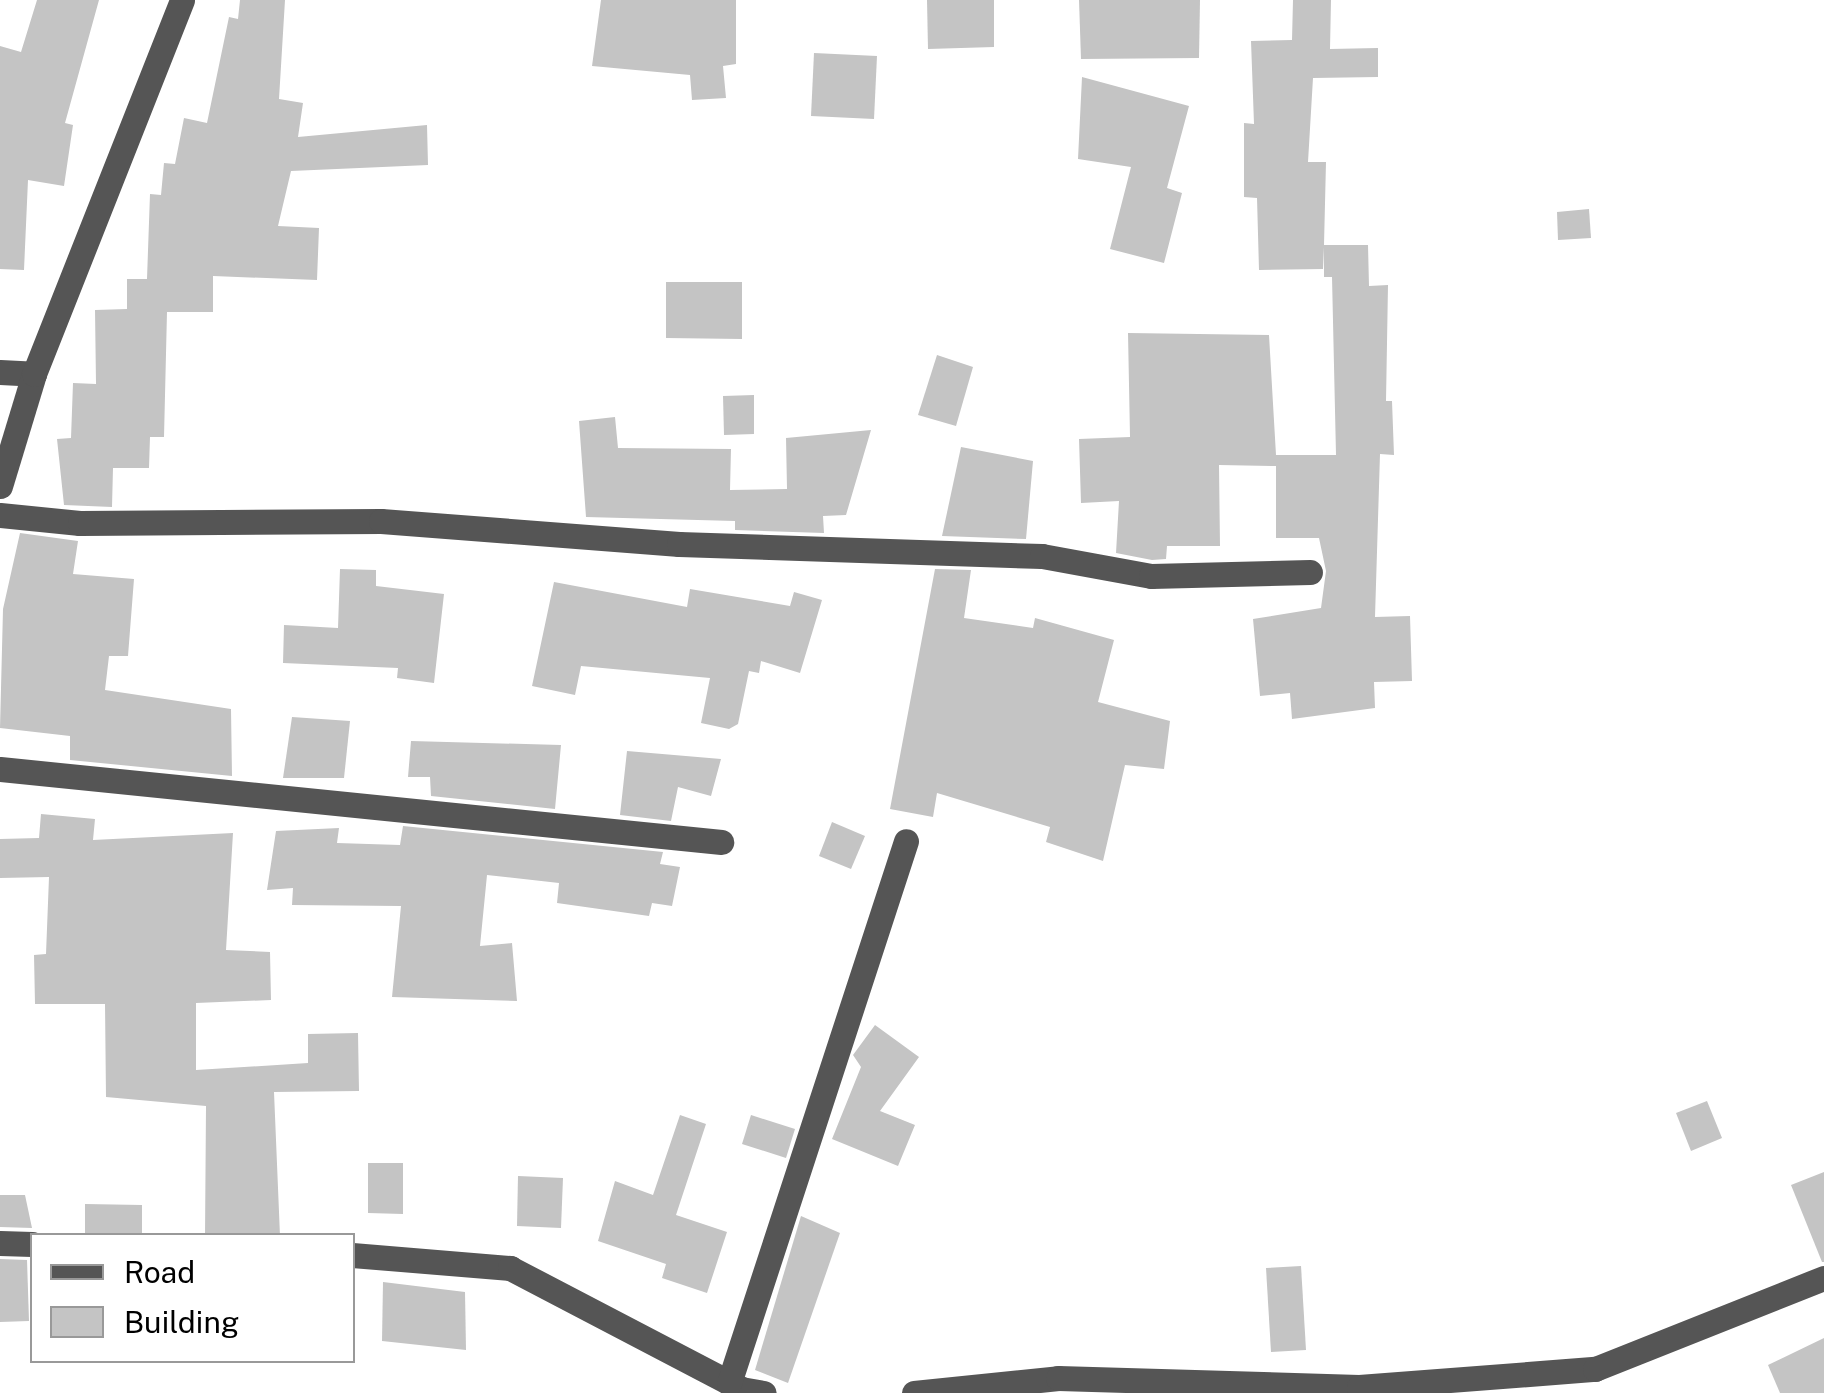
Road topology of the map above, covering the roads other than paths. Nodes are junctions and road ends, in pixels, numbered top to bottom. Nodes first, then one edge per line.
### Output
1 (182, 0) edge
2 (0, 372) edge
3 (34, 374) junction
4 (0, 486) edge
5 (0, 515) edge
6 (1310, 572) dead end
7 (0, 769) edge
8 (906, 841) dead end
9 (721, 842) dead end
10 (0, 1243) edge
11 (30, 1244) edge
12 (355, 1255) edge
13 (1824, 1278) edge
14 (729, 1383) junction
15 (1454, 1386) edge
16 (764, 1393) edge
17 (914, 1393) edge

1 - 3 street
2 - 3 street
3 - 4 street
5 - 6 street
7 - 9 street
8 - 14 street
10 - 11 street
12 - 14 street
13 - 15 street
14 - 16 street
15 - 17 street

